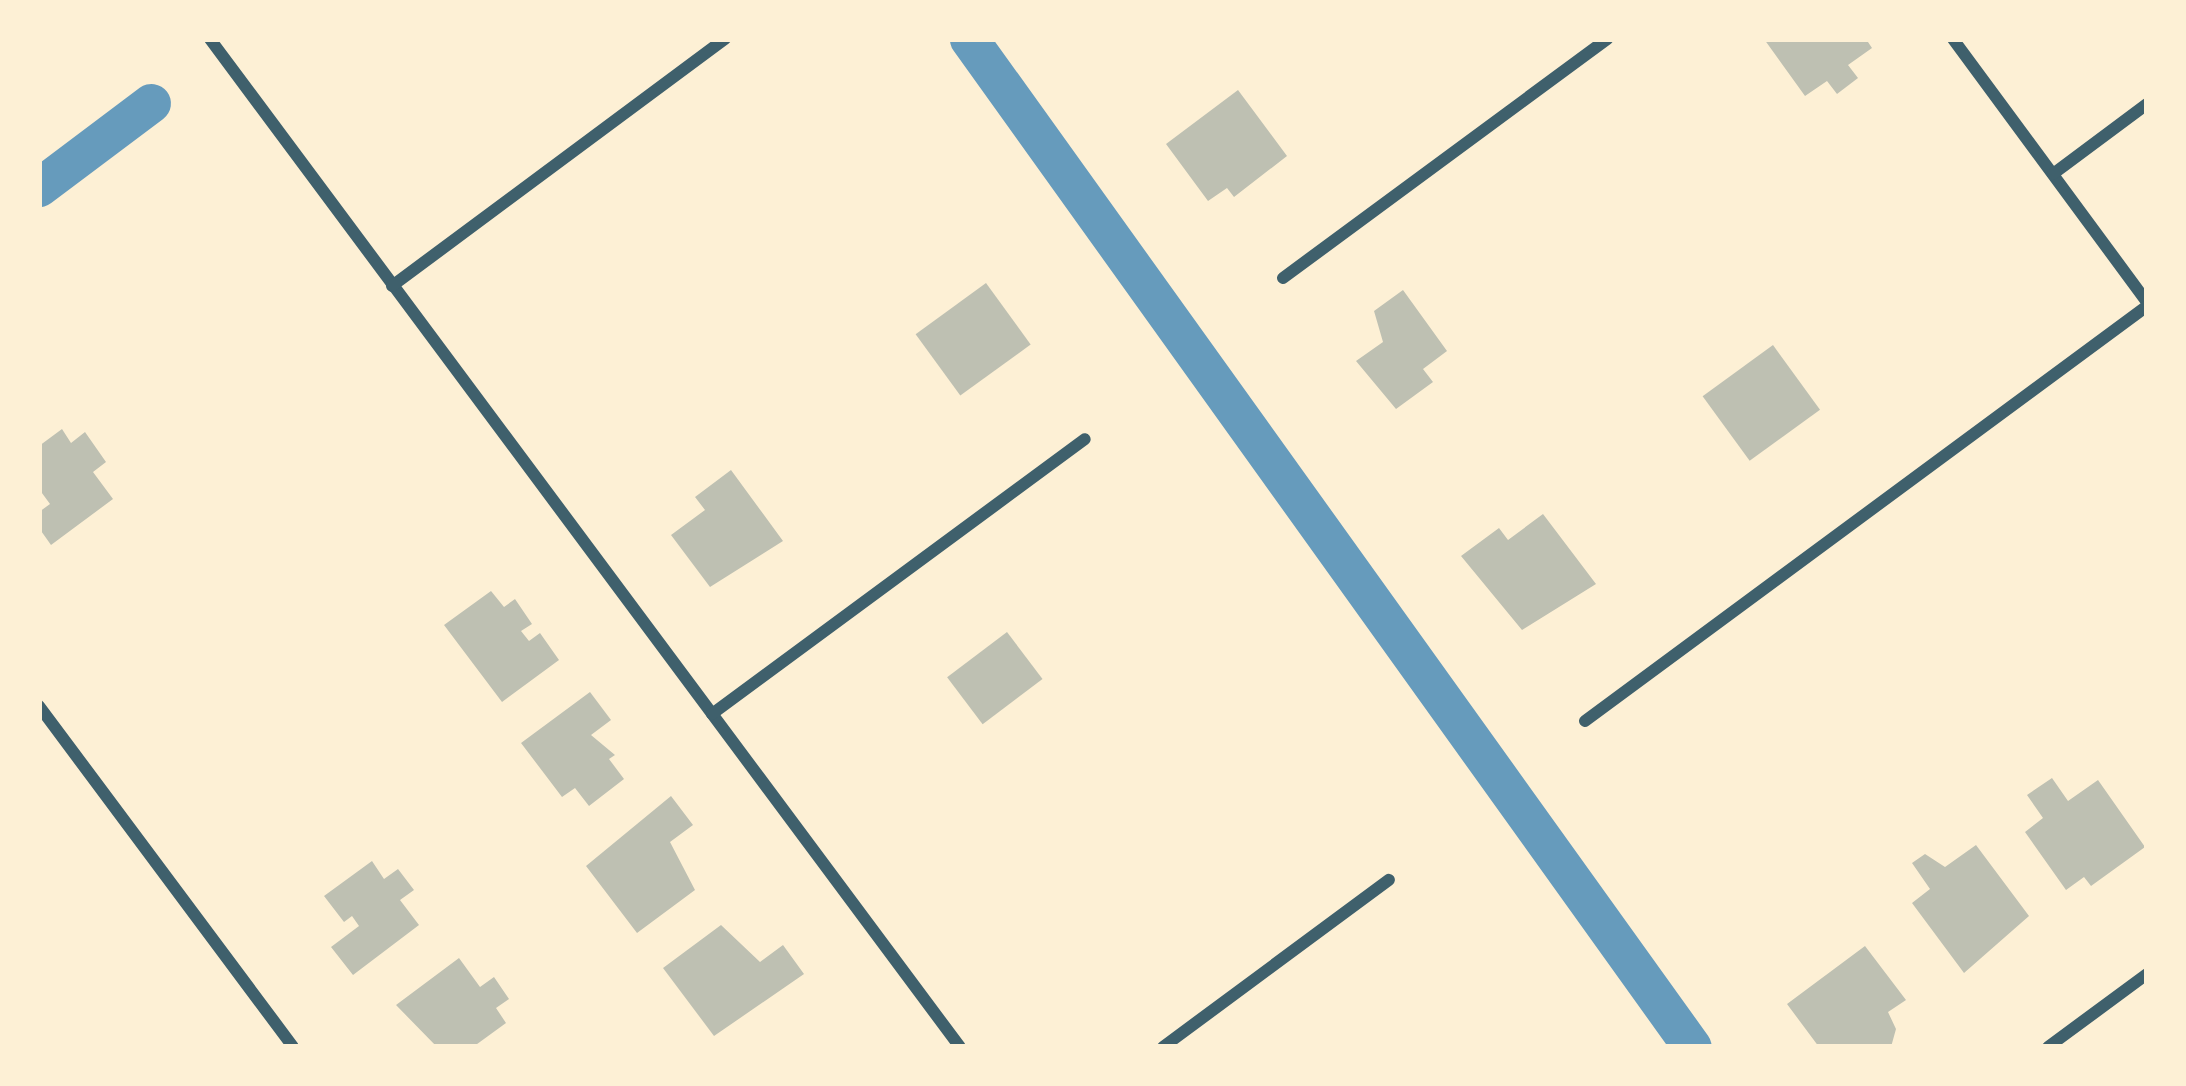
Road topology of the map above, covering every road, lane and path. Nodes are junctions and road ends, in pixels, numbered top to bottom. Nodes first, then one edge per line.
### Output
1 (210, 39) edge
2 (725, 39) edge
3 (1606, 39) edge
4 (1953, 39) edge
5 (2147, 104) edge
6 (2053, 174) junction
7 (1283, 278) dead end
8 (392, 286) junction
9 (2147, 304) edge
10 (1084, 439) dead end
11 (39, 706) edge
12 (712, 714) junction
13 (1585, 721) dead end
14 (1389, 880) dead end
15 (2147, 974) edge
16 (293, 1047) edge
17 (960, 1047) edge
18 (1163, 1047) edge
19 (2048, 1047) edge

1 - 8 street
2 - 8 street
3 - 7 street
4 - 6 street
5 - 6 street
6 - 9 street
8 - 12 street
9 - 13 street
10 - 12 street
11 - 16 street
12 - 17 street
14 - 18 street
15 - 19 street

